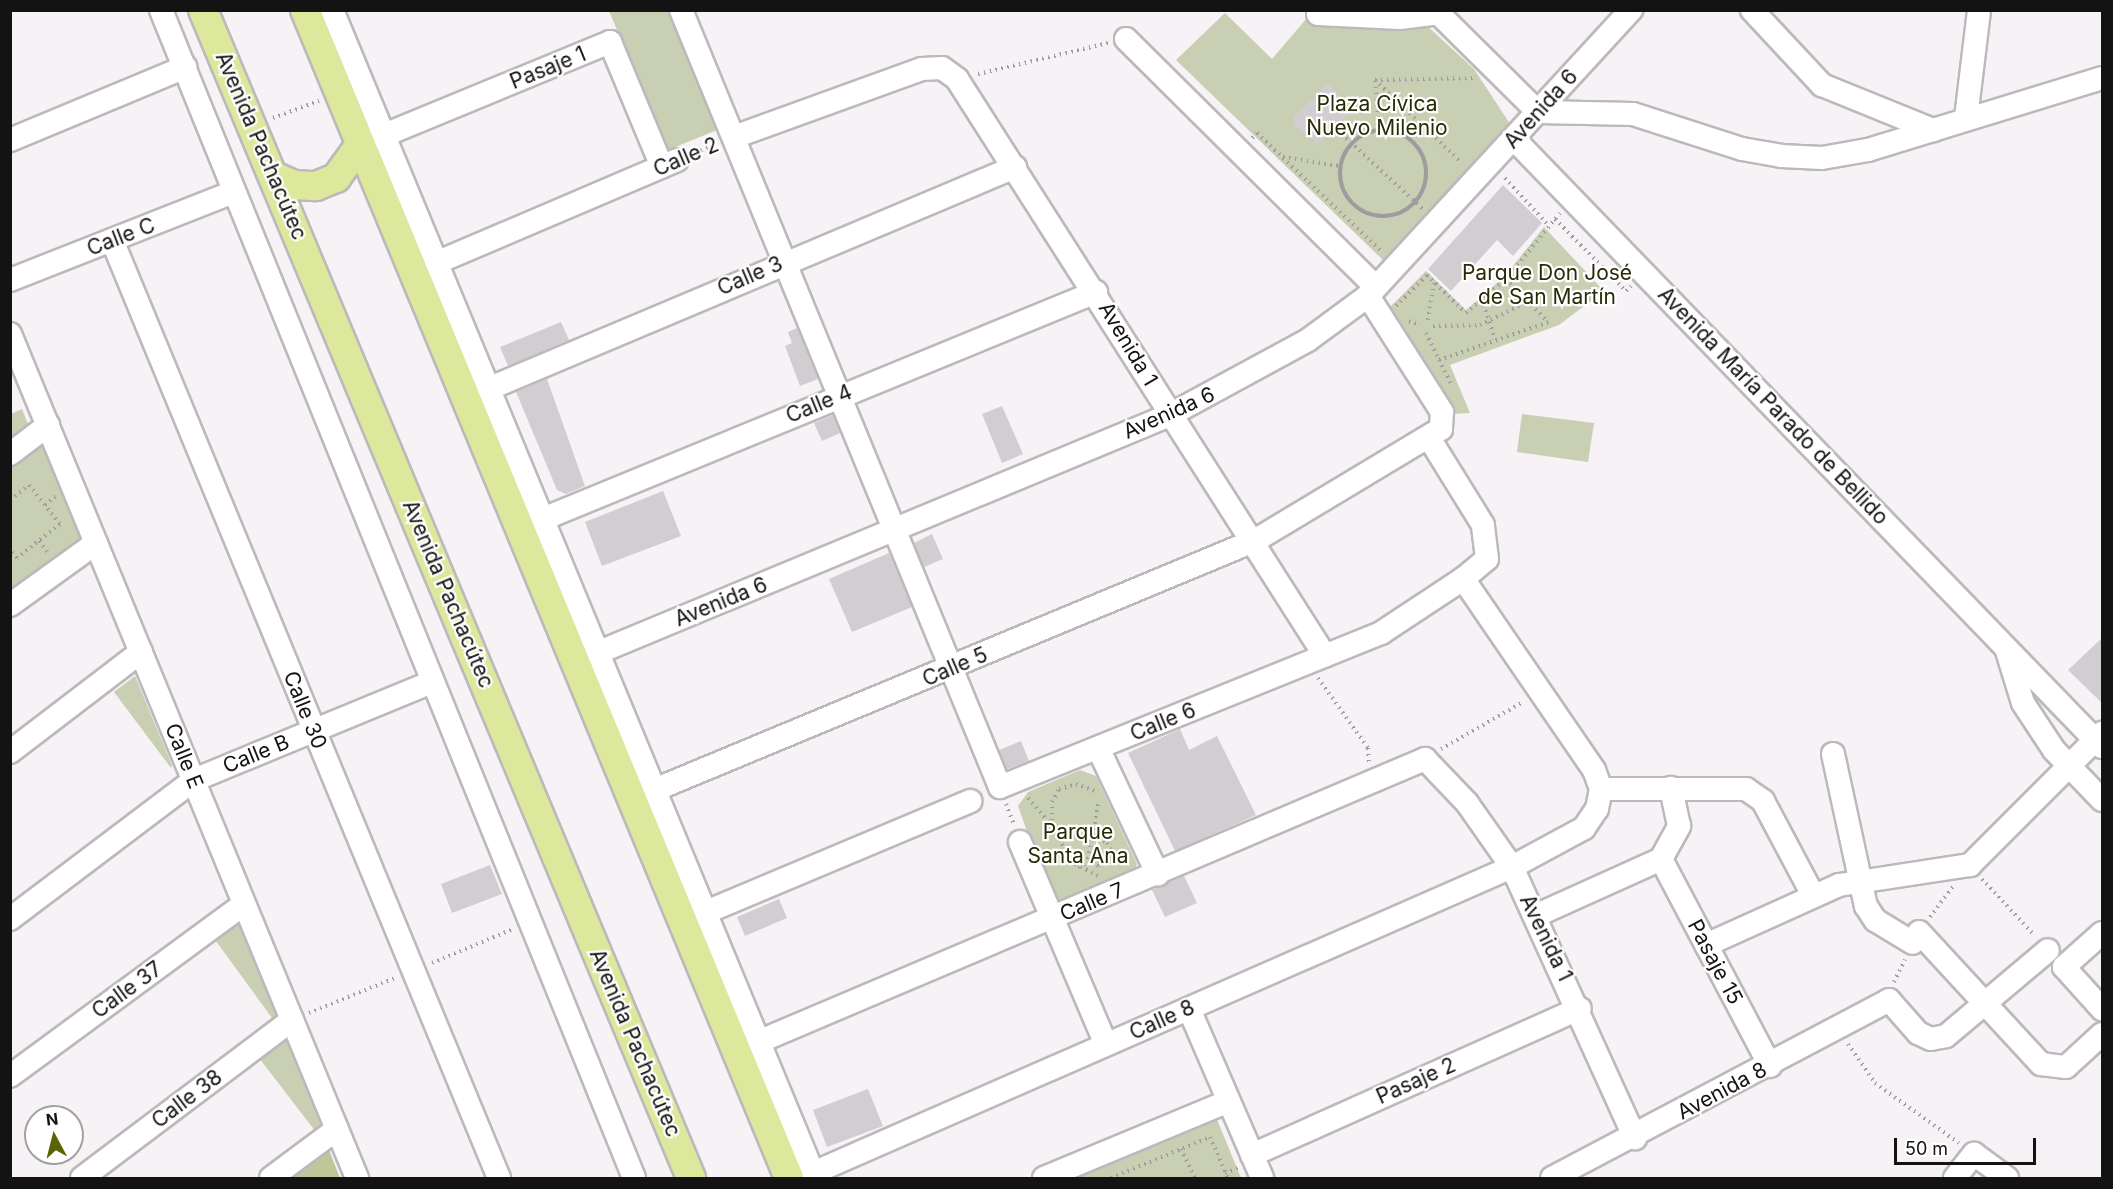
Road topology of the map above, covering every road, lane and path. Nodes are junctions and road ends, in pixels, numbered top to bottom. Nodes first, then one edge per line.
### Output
1 (160, 10) edge
2 (203, 10) edge
3 (305, 10) edge
4 (332, 10) edge
5 (1752, 10) edge
6 (1979, 10) edge
7 (683, 11) edge
8 (1436, 12) edge
9 (1625, 13) edge
10 (1318, 14) dead end
11 (1126, 39) joint
12 (184, 68) junction
13 (949, 74) junction
14 (1503, 77) junction
15 (2103, 78) edge
16 (1375, 80) junction
17 (340, 93) junction
18 (1538, 112) junction
19 (1966, 118) junction
20 (253, 126) junction
21 (1379, 130) junction
22 (1933, 130) junction
23 (734, 137) junction
24 (1346, 138) dead end
25 (1514, 139) junction
26 (10, 140) edge
27 (372, 140) junction
28 (1352, 143) junction
29 (1238, 151) junction
30 (1282, 157) junction
31 (670, 163) junction
32 (1340, 166) junction
33 (1015, 168) junction
34 (1457, 172) dead end
35 (1510, 172) dead end
36 (274, 176) junction
37 (231, 193) junction
38 (1572, 198) junction
39 (1415, 202) junction
40 (1429, 210) junction
41 (1414, 217) dead end
42 (1555, 219) junction
43 (1549, 226) junction
44 (112, 240) junction
45 (1389, 243) dead end
46 (785, 261) junction
47 (436, 263) junction
48 (1645, 274) junction
49 (1506, 279) junction
50 (10, 280) edge
51 (1434, 282) junction
52 (1372, 291) junction
53 (1096, 292) junction
54 (1482, 299) junction
55 (1527, 302) junction
56 (1394, 313) dead end
57 (1428, 320) dead end
58 (1492, 322) junction
59 (1433, 326) dead end
60 (1426, 333) dead end
61 (10, 334) edge
62 (1495, 339) junction
63 (1439, 359) junction
64 (1432, 362) dead end
65 (488, 389) junction
66 (1455, 395) dead end
67 (839, 396) junction
68 (1170, 414) junction
69 (48, 425) junction
70 (1429, 438) junction
71 (10, 454) edge
72 (10, 500) edge
73 (543, 519) junction
74 (892, 532) junction
75 (1256, 540) junction
76 (96, 543) junction
77 (10, 550) edge
78 (1463, 579) junction
79 (10, 605) edge
80 (2006, 647) junction
81 (141, 652) junction
82 (597, 653) junction
83 (1316, 660) junction
84 (950, 669) junction
85 (432, 682) junction
86 (1538, 693) junction
87 (313, 731) junction
88 (2100, 740) edge
89 (1098, 748) junction
90 (10, 752) edge
91 (1833, 754) dead end
92 (1425, 759) junction
93 (2070, 766) junction
94 (194, 780) junction
95 (1061, 780) dead end
96 (1050, 784) dead end
97 (1371, 784) junction
98 (1098, 785) dead end
99 (1000, 787) junction
100 (1671, 788) junction
101 (1601, 789) junction
102 (652, 791) junction
103 (1026, 795) junction
104 (2103, 800) edge
105 (970, 801) dead end
106 (1020, 802) dead end
107 (1107, 804) dead end
108 (1052, 826) junction
109 (1093, 835) junction
110 (1020, 842) joint
111 (1660, 859) junction
112 (1090, 862) junction
113 (1970, 865) junction
114 (1078, 867) junction
115 (1512, 867) junction
116 (1158, 874) junction
117 (1858, 880) junction
118 (1127, 888) junction
119 (1813, 895) junction
120 (244, 904) junction
121 (704, 913) junction
122 (1535, 916) junction
123 (1053, 918) junction
124 (10, 919) edge
125 (2103, 933) edge
126 (1706, 945) junction
127 (2048, 950) joint
128 (1986, 1004) junction
129 (1580, 1008) junction
130 (1189, 1009) junction
131 (2103, 1009) edge
132 (292, 1020) junction
133 (1841, 1028) junction
134 (2103, 1034) edge
135 (758, 1042) junction
136 (1106, 1045) junction
137 (1770, 1066) junction
138 (10, 1076) edge
139 (1228, 1101) junction
140 (337, 1129) junction
141 (1635, 1138) junction
142 (1181, 1149) junction
143 (1974, 1154) junction
144 (1245, 1161) junction
145 (1589, 1170) edge
146 (1225, 1173) junction
147 (806, 1177) edge
148 (82, 1179) edge
149 (271, 1179) edge
150 (357, 1179) edge
151 (499, 1179) edge
152 (634, 1179) edge
153 (691, 1179) edge
154 (1044, 1179) edge
155 (1111, 1179) edge
156 (1195, 1179) edge
157 (1228, 1179) edge
158 (1262, 1179) edge
159 (1552, 1179) edge
160 (1954, 1179) edge
161 (2007, 1179) edge

1 - 12 street, Avenida Pachacútec
2 - 20 main road, Avenida Pachacútec
3 - 17 main road
4 - 27 street
5 - 22 street
6 - 19 street
7 - 23 street
8 - 10 street
8 - 14 street
9 - 18 street, Avenida 6
11 - 13 path
11 - 29 street
12 - 26 street
12 - 37 street, Avenida Pachacútec
13 - 23 street, Calle 2
13 - 33 street, Avenida 1
14 - 16 path
14 - 18 street
15 - 19 street
16 - 21 path
16 - 34 path
17 - 20 path
17 - 27 main road
18 - 22 street
18 - 25 street, Avenida 6
19 - 22 street
20 - 36 main road, Avenida Pachacútec
21 - 28 path
21 - 39 path
23 - 31 path, Calle 2
23 - 46 street
24 - 28 path
25 - 38 street, Avenida María Parado de Bellido
25 - 40 street, Avenida 6
27 - 31 street, Pasaje 1
27 - 36 main road
27 - 47 street
27 - 147 main road
28 - 32 path
28 - 39 path
29 - 30 path
29 - 52 street
30 - 32 path
30 - 45 path
31 - 47 street, Calle 2
32 - 39 path
33 - 46 street, Calle 3
33 - 53 street, Avenida 1
35 - 43 path
36 - 153 main road, Avenida Pachacútec
37 - 44 street, Calle C
37 - 85 street, Avenida Pachacútec
38 - 42 path
38 - 48 street, Avenida María Parado de Bellido
39 - 40 path
40 - 41 path
40 - 52 street, Avenida 6
42 - 43 path
42 - 48 path
43 - 49 path
44 - 50 street, Calle C
44 - 87 street, Calle 30
46 - 65 street, Calle 3
46 - 67 street
47 - 65 street
48 - 80 street, Avenida María Parado de Bellido
49 - 54 path
49 - 55 path
51 - 54 path
51 - 56 path
51 - 57 path
52 - 68 street, Avenida 6
52 - 70 street
53 - 67 street, Calle 4
53 - 68 street, Avenida 1
54 - 58 path
55 - 58 path
55 - 62 path
58 - 59 path
58 - 62 path
60 - 63 path
61 - 69 street, Calle E
62 - 63 path
63 - 64 path
63 - 66 path
65 - 73 street
67 - 73 street, Calle 4
67 - 74 street
68 - 74 street, Avenida 6
68 - 75 street, Avenida 1
69 - 71 street
69 - 76 street, Calle E
70 - 75 street, Calle 5
70 - 78 street, Calle 6
72 - 77 path
73 - 82 street
74 - 82 street, Avenida 6
74 - 84 street
75 - 83 street, Avenida 1
75 - 84 street, Calle 5
76 - 79 street
76 - 81 street, Calle E
78 - 83 street, Calle 6
78 - 86 street
80 - 88 street, Avenida María Parado de Bellido
80 - 93 street, Avenida María Parado de Bellido
81 - 90 street
81 - 94 street, Calle E
82 - 102 street
83 - 89 street, Calle 6
83 - 97 path
84 - 99 street
84 - 102 street, Calle 5
85 - 87 street, Calle B
85 - 152 street, Avenida Pachacútec
86 - 92 path
86 - 101 street
87 - 94 street, Calle B
87 - 151 street, Calle 30
88 - 93 street
89 - 99 street, Calle 6
89 - 116 street
91 - 117 street
92 - 97 street, Calle 7
92 - 115 street, Avenida 1
93 - 104 street, Avenida María Parado de Bellido
93 - 113 street
94 - 120 street, Calle E
94 - 124 street, Calle B
95 - 96 path
97 - 116 street, Calle 7
98 - 107 path
99 - 103 path
99 - 110 path
100 - 101 street
100 - 111 street
100 - 119 street
101 - 115 street, Calle 8
102 - 121 street
103 - 106 path
103 - 108 path
105 - 121 street
108 - 109 path
108 - 114 path
109 - 112 path
109 - 112 path
110 - 123 street
111 - 122 street
111 - 126 street, Pasaje 15
112 - 114 path
113 - 117 street
113 - 127 path
114 - 118 path
115 - 122 street, Avenida 1
115 - 130 street, Calle 8
116 - 118 street, Calle 7
117 - 119 street
117 - 128 street
118 - 123 street, Calle 7
119 - 126 street
120 - 132 street, Calle E
120 - 138 street, Calle 37
121 - 135 street
122 - 129 street, Avenida 1
123 - 135 street, Calle 7
123 - 136 street
125 - 131 street
126 - 137 street, Pasaje 15
127 - 128 street
128 - 133 street, Avenida 8
128 - 134 street
129 - 141 street, Avenida 1
129 - 144 street, Pasaje 2
130 - 136 street, Calle 8
130 - 139 street
132 - 140 street, Calle E
132 - 148 street, Calle 38
133 - 137 street, Avenida 8
133 - 143 path
135 - 147 street
136 - 147 street, Calle 8
137 - 141 street, Avenida 8
139 - 144 street
139 - 154 street
140 - 149 street
140 - 150 street, Calle E
141 - 145 street, Avenida 8
142 - 146 path
142 - 155 path
142 - 156 path
143 - 160 street
143 - 161 street
144 - 146 path
144 - 158 street
145 - 159 street, Avenida 8
146 - 157 path

